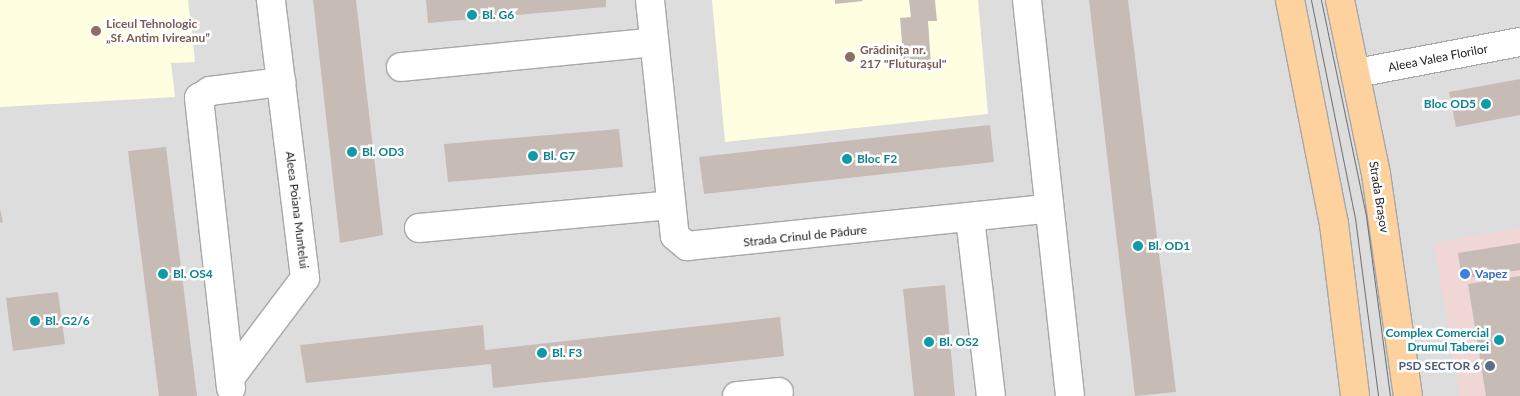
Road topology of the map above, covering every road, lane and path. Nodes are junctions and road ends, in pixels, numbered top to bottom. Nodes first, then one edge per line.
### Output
1 (272, 0) edge
2 (650, 0) edge
3 (1028, 0) edge
4 (1290, 0) edge
5 (1340, 0) edge
6 (654, 42) junction
7 (1520, 42) edge
8 (401, 68) dead end
9 (1356, 73) junction
10 (281, 82) junction
11 (671, 205) junction
12 (1048, 209) junction
13 (970, 218) junction
14 (418, 228) dead end
15 (231, 387) edge
16 (779, 392) dead end
17 (737, 396) edge
18 (991, 396) edge
19 (1070, 396) edge
20 (1355, 396) edge
21 (1408, 396) edge

1 - 10 street, Aleea Poiana Muntelui
2 - 6 street, Strada Crinul de Pădure
3 - 12 street
4 - 20 main road
5 - 9 main road, Strada Brașov
6 - 8 street
6 - 11 street, Strada Crinul de Pădure
7 - 9 street, Aleea Valea Florilor
9 - 21 main road, Strada Brașov
10 - 15 street, Aleea Poiana Muntelui
10 - 15 street
11 - 13 street, Strada Crinul de Pădure
11 - 14 street
12 - 13 street, Strada Crinul de Pădure
12 - 19 street
13 - 18 street
16 - 17 street

